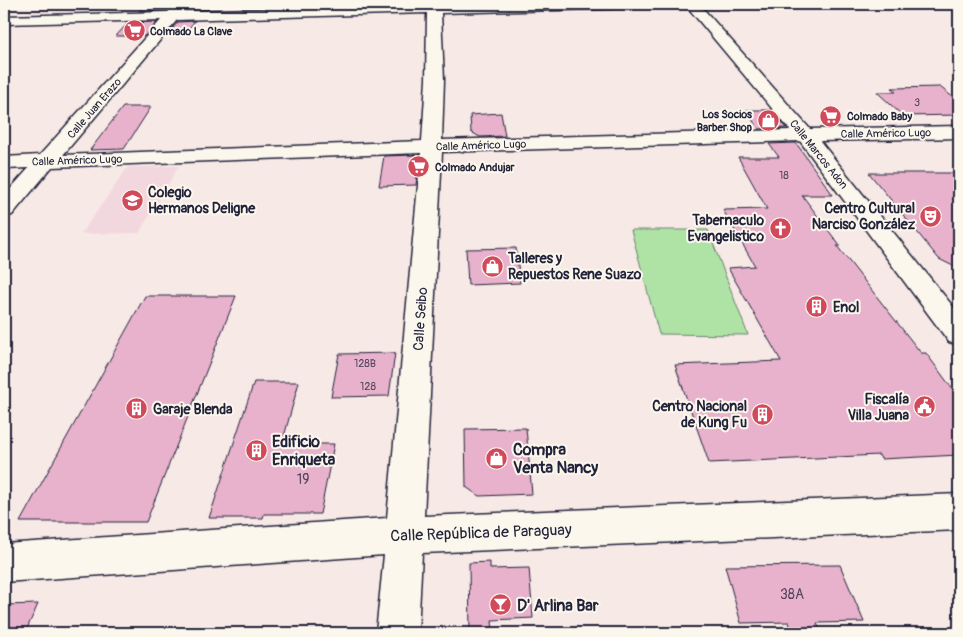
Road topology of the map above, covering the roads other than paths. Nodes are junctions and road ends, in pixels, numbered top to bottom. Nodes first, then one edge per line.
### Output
1 (634, 4) edge
2 (692, 4) edge
3 (434, 7) edge
4 (178, 10) edge
5 (4, 20) edge
6 (959, 132) edge
7 (805, 135) junction
8 (432, 147) junction
9 (48, 161) junction
10 (4, 163) edge
11 (4, 210) edge
12 (959, 334) edge
13 (959, 512) edge
14 (405, 535) junction
15 (4, 563) edge
16 (397, 633) edge

1 - 3 street
2 - 7 street, Calle Marcos Adon
3 - 4 street
3 - 8 street, Calle Seibo
4 - 5 street
4 - 9 street, Calle Juan Erazo
6 - 7 street, Calle Américo Lugo
7 - 8 street, Calle Américo Lugo
7 - 12 street, Calle Marcos Adon
8 - 9 street, Calle Américo Lugo
8 - 14 street, Calle Seibo
9 - 10 street, Calle Américo Lugo
9 - 11 street, Calle Juan Erazo
13 - 14 street, Calle República de Paraguay
14 - 15 street, Calle República de Paraguay
14 - 16 street, Calle Seibo

